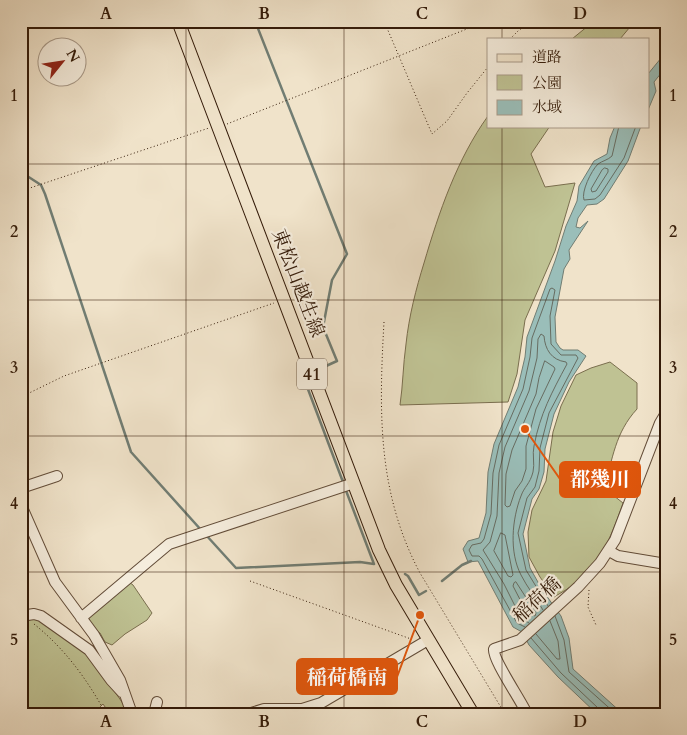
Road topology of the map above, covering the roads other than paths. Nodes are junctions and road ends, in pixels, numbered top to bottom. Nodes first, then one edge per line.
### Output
1 (178, 21) edge
2 (666, 413) edge
3 (57, 476) dead end
4 (354, 483) junction
5 (21, 488) edge
6 (21, 505) edge
7 (21, 530) edge
8 (32, 530) junction
9 (609, 551) junction
10 (666, 564) edge
11 (22, 615) edge
12 (81, 618) junction
13 (424, 643) junction
14 (125, 694) junction
15 (156, 702) dead end
16 (132, 714) edge
17 (154, 714) edge
18 (248, 714) edge
19 (474, 714) edge
20 (527, 714) edge

1 - 4 main road, 東松山越生線 / 41
2 - 9 street, 稲荷橋
3 - 5 street
4 - 12 street
4 - 13 main road, 東松山越生線 / 41
6 - 8 street
7 - 8 street
8 - 12 street
9 - 10 street
9 - 20 street, 稲荷橋
11 - 14 street
12 - 14 street
13 - 18 street
13 - 19 main road, 東松山越生線 / 41
14 - 16 street
15 - 17 street

